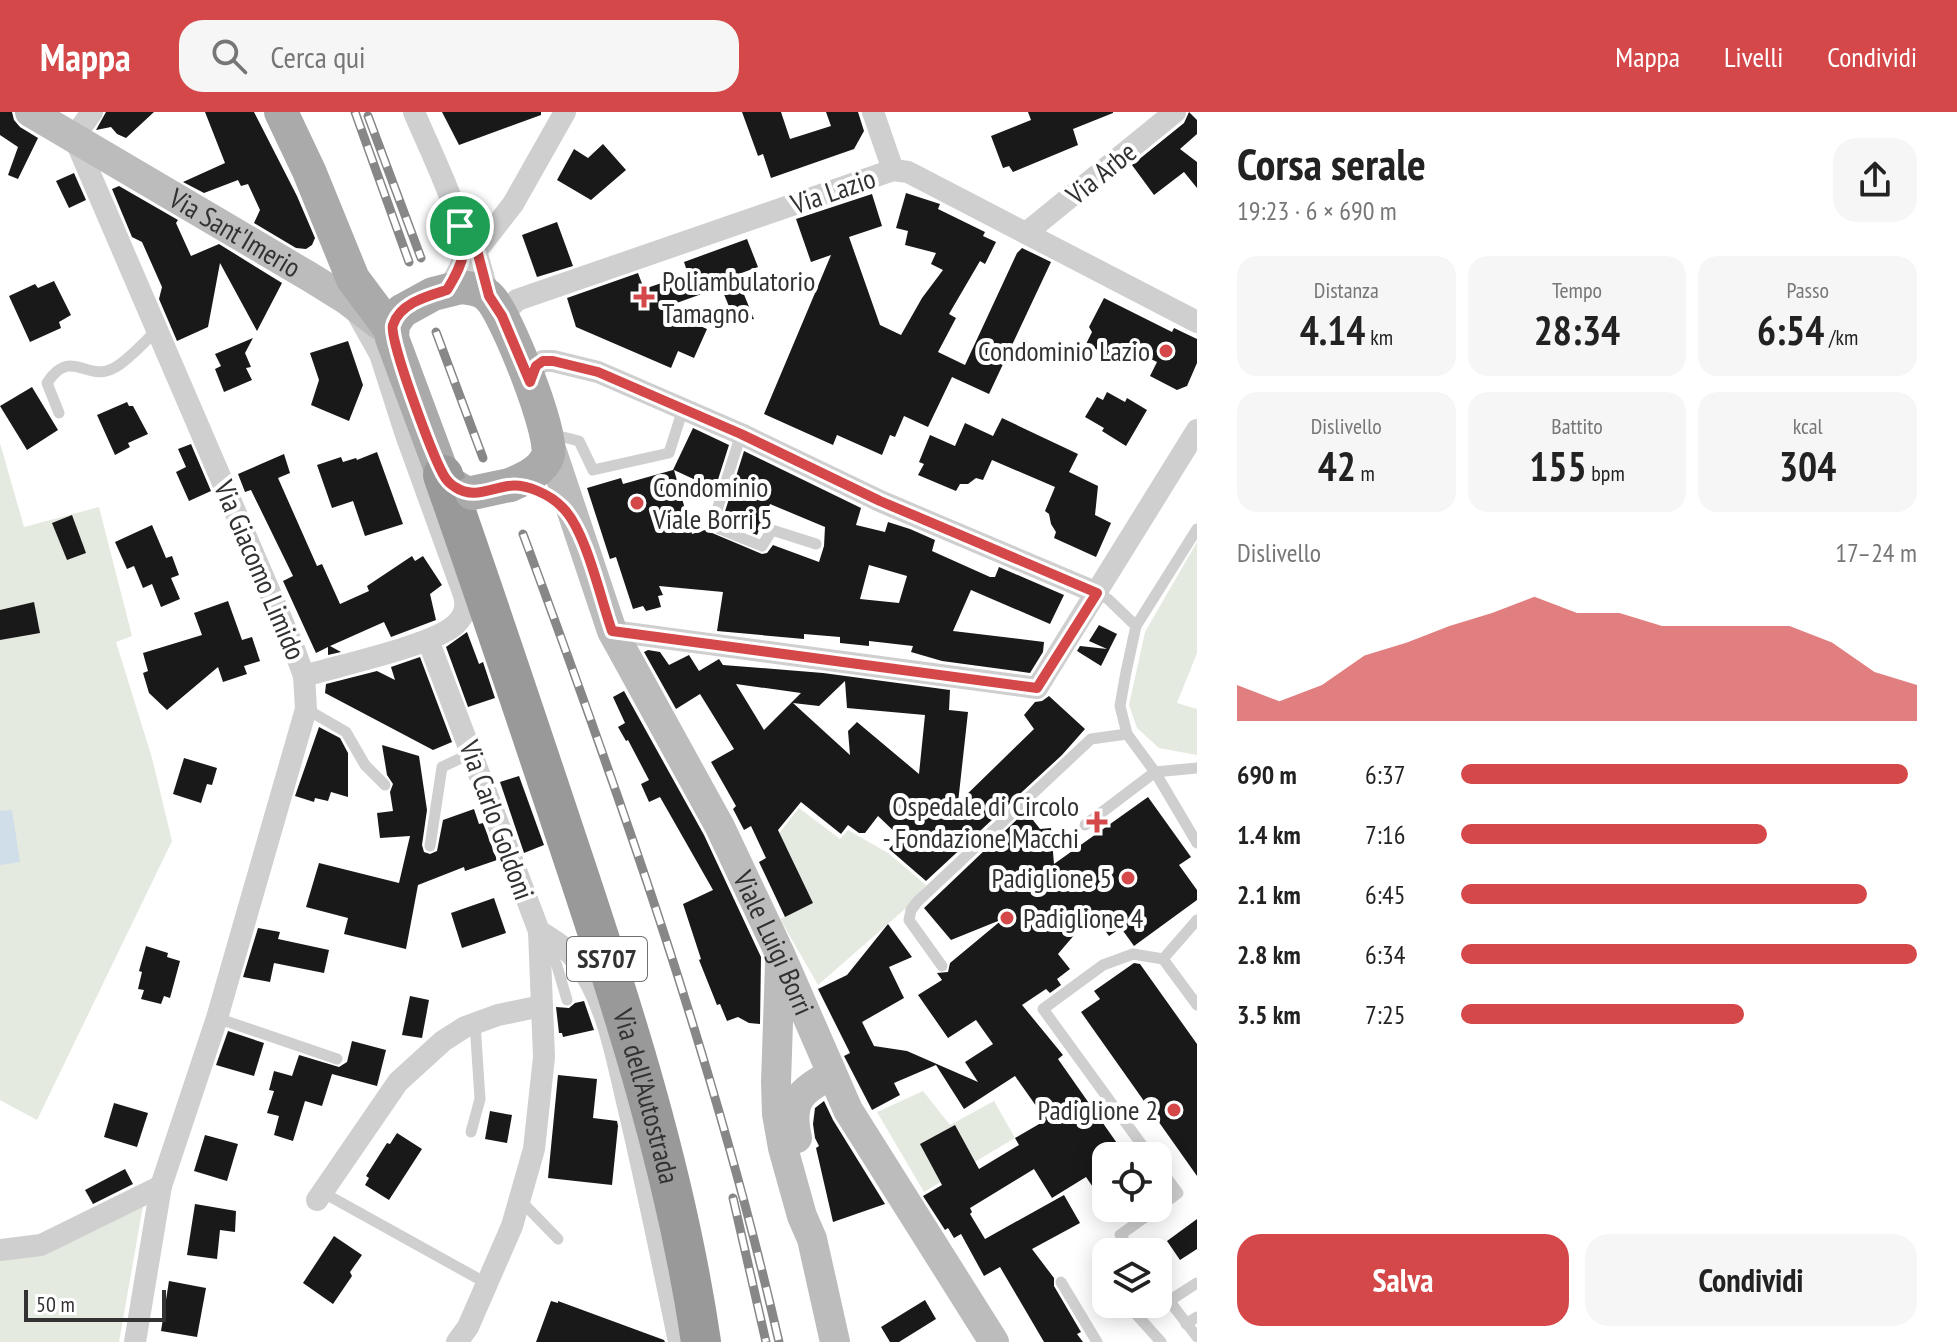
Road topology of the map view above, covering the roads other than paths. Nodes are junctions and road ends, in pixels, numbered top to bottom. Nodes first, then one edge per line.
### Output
1 (30, 112) edge
2 (92, 112) edge
3 (281, 112) edge
4 (414, 112) edge
5 (565, 112) edge
6 (873, 112) edge
7 (1175, 112) edge
8 (74, 137) junction
9 (893, 170) junction
10 (454, 209) junction
11 (1026, 233) junction
12 (338, 243) junction
13 (478, 249) junction
14 (350, 302) junction
15 (439, 308) junction
16 (1197, 322) edge
17 (157, 330) junction
18 (530, 382) junction
19 (683, 409) junction
20 (59, 413) dead end
21 (1197, 430) edge
22 (741, 434) junction
23 (548, 438) junction
24 (482, 485) junction
25 (580, 529) junction
26 (1197, 529) edge
27 (816, 544) dead end
28 (482, 584) junction
29 (1097, 593) junction
30 (1136, 626) junction
31 (612, 631) junction
32 (428, 640) junction
33 (304, 676) junction
34 (306, 709) junction
35 (1127, 734) junction
36 (472, 753) junction
37 (1197, 768) edge
38 (1155, 772) junction
39 (385, 785) dead end
40 (1085, 825) dead end
41 (1197, 843) edge
42 (430, 846) dead end
43 (1197, 920) edge
44 (541, 932) junction
45 (780, 954) junction
46 (1163, 959) junction
47 (942, 966) dead end
48 (567, 1000) dead end
49 (1197, 1005) edge
50 (541, 1006) junction
51 (217, 1018) junction
52 (475, 1023) junction
53 (337, 1059) dead end
54 (826, 1065) junction
55 (776, 1072) junction
56 (471, 1132) dead end
57 (1140, 1142) edge
58 (161, 1186) junction
59 (319, 1196) joint
60 (519, 1200) junction
61 (1138, 1222) edge
62 (1122, 1238) edge
63 (558, 1239) dead end
64 (812, 1239) junction
65 (0, 1250) edge
66 (1061, 1282) dead end
67 (486, 1283) junction
68 (1197, 1283) edge
69 (1172, 1299) edge
70 (1172, 1303) edge
71 (1140, 1318) edge
72 (1192, 1320) edge
73 (468, 1337) edge
74 (1197, 1337) edge
75 (135, 1342) edge
76 (679, 1342) edge
77 (701, 1342) edge
78 (835, 1342) edge
79 (994, 1342) edge
80 (1097, 1342) edge
81 (1161, 1342) edge

1 - 8 main road, Via Sant'Imerio
2 - 8 street
3 - 12 main road
4 - 10 street
5 - 13 street
6 - 9 street
7 - 11 street, Via Arbe
8 - 14 main road, Via Sant'Imerio
8 - 17 street, Via Giacomo Limido
9 - 11 street, Via Lazio
9 - 15 street, Via Lazio
10 - 13 street
10 - 15 street
11 - 16 street, Via Lazio
12 - 15 main road
12 - 15 main road
13 - 15 street
14 - 15 main road, Via Sant'Imerio
14 - 32 street
15 - 18 main road
15 - 24 main road
17 - 20 lane
17 - 33 street, Via Giacomo Limido
18 - 19 street
18 - 23 main road
19 - 22 street
19 - 23 lane
21 - 29 street
22 - 27 lane
22 - 29 street
23 - 24 main road
23 - 25 main road, Viale Luigi Borri
24 - 25 main road, Viale Luigi Borri
24 - 28 highway, SS707
24 - 28 highway, SS707
25 - 31 main road, Viale Luigi Borri
26 - 30 lane
28 - 77 highway, Via dell'Autostrada / SS707
29 - 30 lane
29 - 31 street
30 - 35 lane
31 - 45 main road, Viale Luigi Borri
32 - 33 street
32 - 36 street, Via Carlo Goldoni
33 - 34 street, Via Giacomo Limido
34 - 39 lane
34 - 51 street, Via Giacomo Limido
35 - 38 lane
35 - 47 lane
36 - 42 lane
36 - 44 street, Via Carlo Goldoni
37 - 38 lane
38 - 40 lane
38 - 41 lane
43 - 46 lane
44 - 48 lane
44 - 50 street, Via Carlo Goldoni
44 - 76 street
45 - 54 main road, Viale Luigi Borri
45 - 55 main road
46 - 49 lane
46 - 57 lane
50 - 52 street
50 - 60 street, Via Carlo Goldoni
51 - 53 lane
51 - 58 street, Via Giacomo Limido
52 - 56 lane
52 - 59 street
54 - 55 main road
54 - 64 main road
54 - 79 main road, Viale Luigi Borri
55 - 64 main road
58 - 65 street
58 - 75 street, Via Giacomo Limido
59 - 67 lane
60 - 63 lane
60 - 67 street, Via Carlo Goldoni
61 - 62 lane
64 - 78 main road
66 - 80 lane
67 - 73 street, Via Carlo Goldoni
68 - 69 lane
70 - 72 lane
71 - 81 lane
72 - 74 lane

